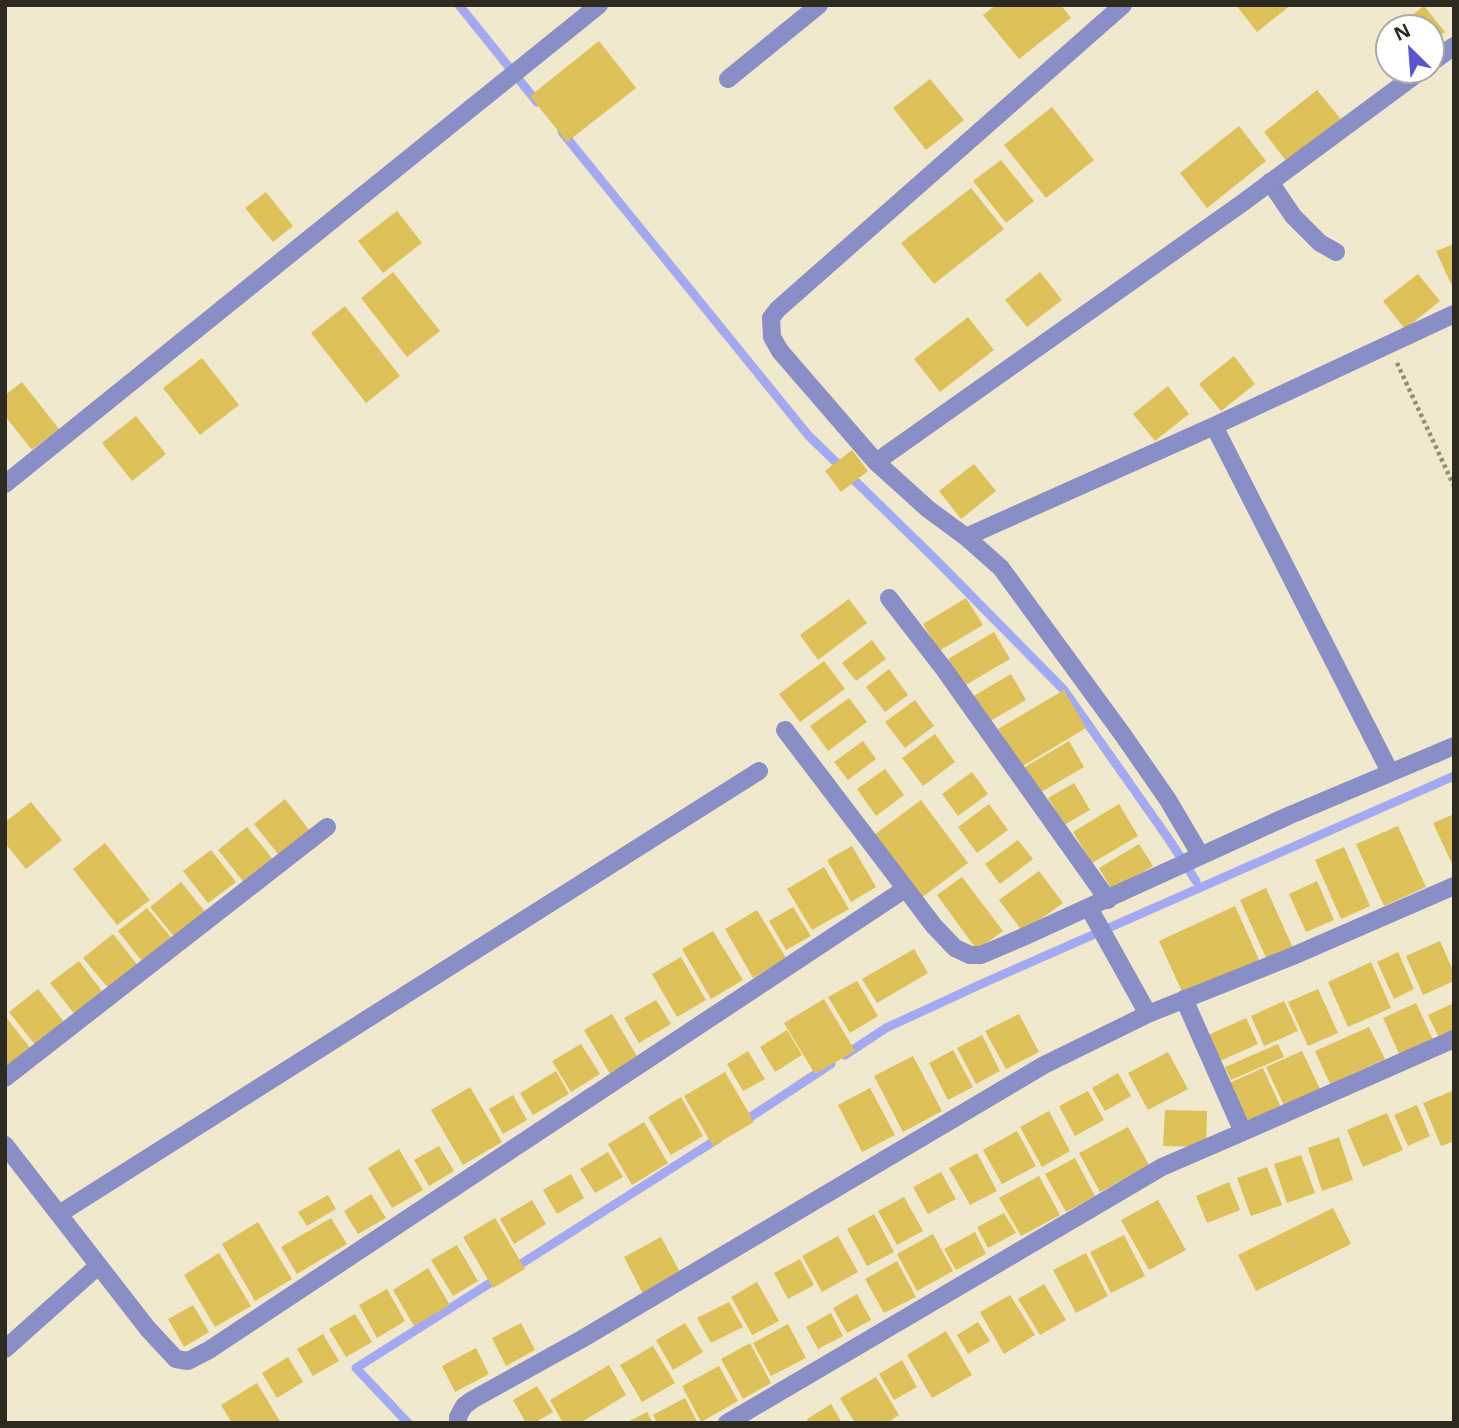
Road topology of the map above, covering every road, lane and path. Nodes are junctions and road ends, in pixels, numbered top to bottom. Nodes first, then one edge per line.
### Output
1 (599, 5) edge
2 (819, 5) edge
3 (1123, 5) edge
4 (728, 79) dead end
5 (1403, 84) edge
6 (1270, 182) junction
7 (1336, 252) dead end
8 (1454, 314) edge
9 (1388, 343) junction
10 (1214, 426) junction
11 (876, 463) junction
12 (5, 484) edge
13 (1454, 486) edge
14 (966, 537) junction
15 (889, 598) dead end
16 (785, 730) dead end
17 (1454, 746) edge
18 (759, 771) dead end
19 (1390, 772) junction
20 (327, 827) dead end
21 (1202, 856) junction
22 (1454, 886) edge
23 (905, 889) junction
24 (1108, 900) junction
25 (1089, 908) junction
26 (1184, 999) junction
27 (1148, 1014) junction
28 (1454, 1039) edge
29 (5, 1078) edge
30 (1243, 1132) junction
31 (5, 1144) edge
32 (59, 1214) junction
33 (98, 1266) junction
34 (5, 1349) edge
35 (458, 1423) edge
36 (727, 1423) edge

1 - 12 street
2 - 4 street
3 - 11 street
5 - 6 street
6 - 7 street
6 - 11 street
8 - 9 street
9 - 10 street
9 - 13 path
10 - 14 street
10 - 19 street
11 - 14 street
14 - 21 street
15 - 24 street
16 - 23 street
17 - 19 street
18 - 32 street
19 - 21 street
20 - 29 street
21 - 24 street
22 - 26 street
23 - 25 street
23 - 33 street
24 - 25 street
25 - 27 street
26 - 27 street
26 - 30 street
27 - 35 street
28 - 30 street
30 - 36 street
31 - 32 street
32 - 33 street
33 - 34 street

